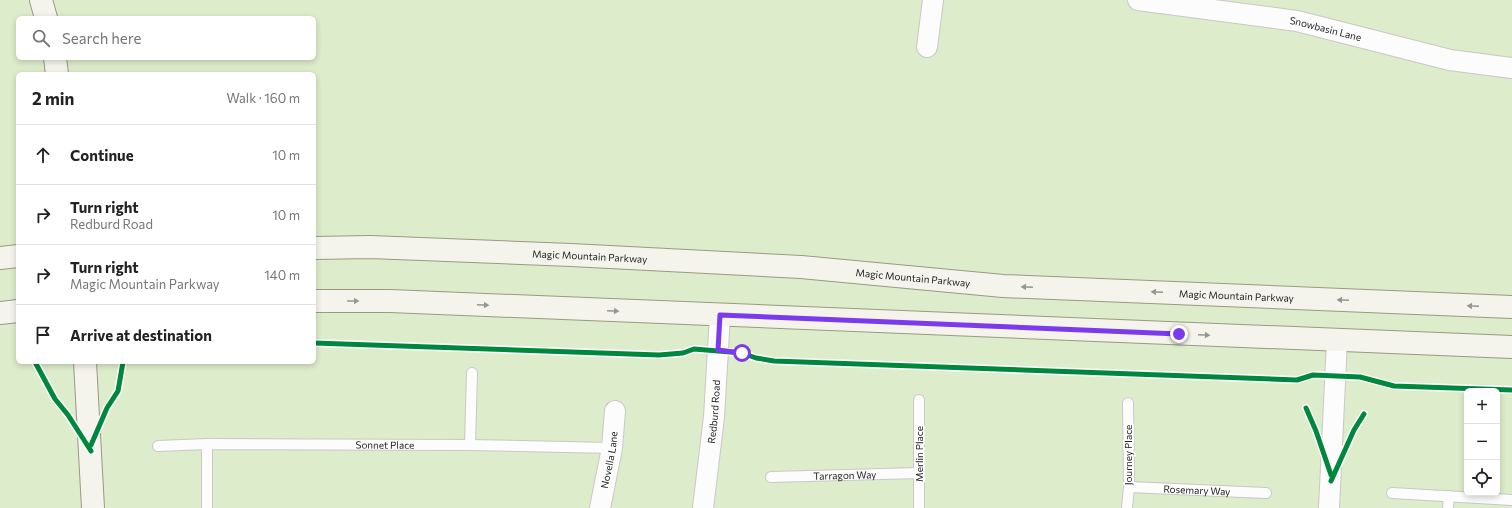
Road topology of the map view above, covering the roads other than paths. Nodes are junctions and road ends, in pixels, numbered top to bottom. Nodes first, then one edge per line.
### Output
1 (41, 0) edge
2 (933, 0) edge
3 (1138, 0) edge
4 (1187, 3) edge
5 (45, 16) edge
6 (927, 47) dead end
7 (55, 60) edge
8 (1512, 68) edge
9 (57, 72) edge
10 (316, 248) edge
11 (16, 256) edge
12 (0, 258) edge
13 (316, 300) edge
14 (1512, 308) edge
15 (16, 311) edge
16 (0, 313) edge
17 (720, 315) junction
18 (1337, 340) junction
19 (1512, 347) edge
20 (85, 364) edge
21 (472, 373) dead end
22 (919, 400) dead end
23 (1128, 403) dead end
24 (615, 411) dead end
25 (207, 444) junction
26 (470, 445) junction
27 (158, 446) dead end
28 (612, 448) junction
29 (919, 473) junction
30 (771, 477) dead end
31 (1129, 487) junction
32 (1266, 493) dead end
33 (1392, 493) dead end
34 (1449, 496) junction
35 (1512, 500) edge
36 (93, 508) edge
37 (207, 508) edge
38 (600, 508) edge
39 (703, 508) edge
40 (919, 508) edge
41 (1127, 508) edge
42 (1329, 508) edge
43 (1448, 508) edge

1 - 5 street
2 - 6 street
3 - 4 street, Snowbasin Lane
4 - 8 street, Snowbasin Lane
7 - 9 street
14 -> 10 street, Magic Mountain Parkway
11 - 12 street
13 -> 17 street
15 - 16 street
17 -> 18 street
17 - 39 street, Redburd Road
18 - 19 street
18 - 42 street
20 - 36 street
21 - 26 lane
22 - 29 lane, Merlin Place
23 - 31 lane, Journey Place
24 - 28 street, Novella Lane
25 - 26 lane, Sonnet Place
25 - 27 lane, Sonnet Place
25 - 37 lane
26 - 28 lane, Sonnet Place
28 - 38 street, Novella Lane
29 - 30 lane, Tarragon Way
29 - 40 lane, Merlin Place
31 - 32 lane, Rosemary Way
31 - 41 lane, Journey Place
33 - 34 lane
34 - 35 lane
34 - 43 lane

